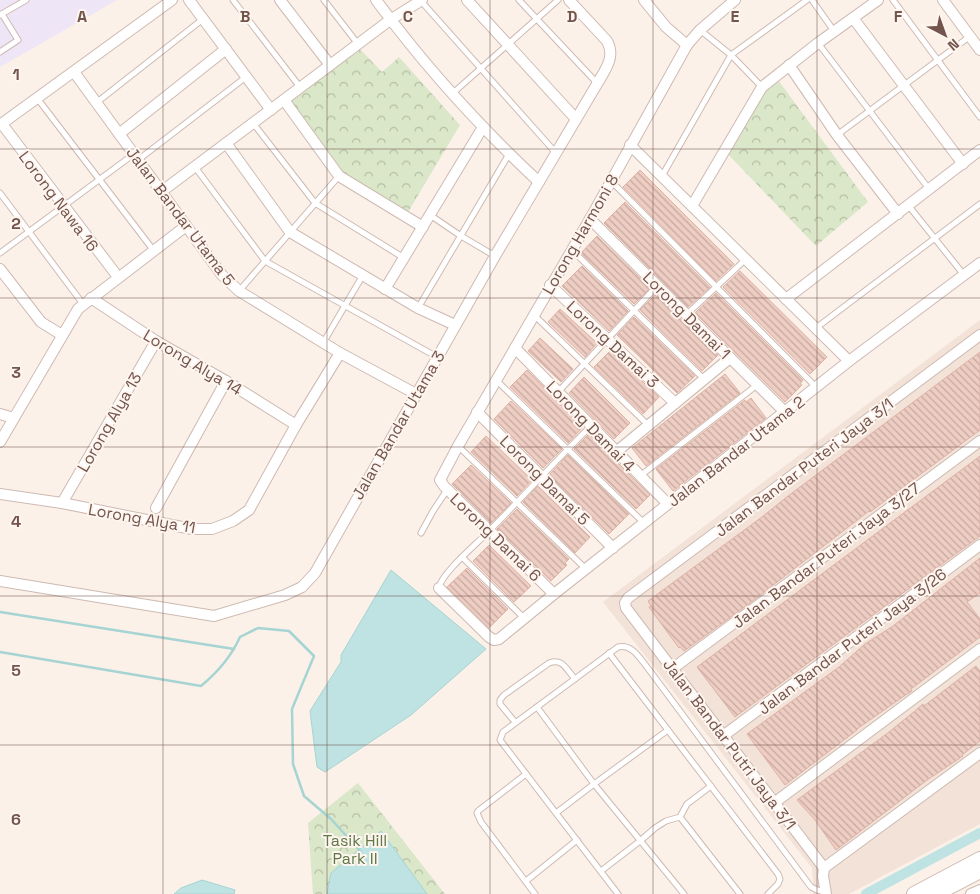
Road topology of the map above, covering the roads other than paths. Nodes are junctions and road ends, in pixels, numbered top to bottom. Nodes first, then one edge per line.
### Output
1 (26, 0) edge
2 (172, 0) edge
3 (189, 0) edge
4 (233, 0) edge
5 (280, 0) edge
6 (324, 0) edge
7 (376, 0) edge
8 (467, 0) edge
9 (519, 0) edge
10 (558, 0) edge
11 (569, 0) edge
12 (644, 0) edge
13 (735, 0) edge
14 (807, 0) edge
15 (812, 0) edge
16 (878, 0) edge
17 (893, 0) edge
18 (943, 0) edge
19 (422, 1) edge
20 (1, 14) edge
21 (853, 18) junction
22 (203, 19) junction
23 (536, 19) junction
24 (390, 20) junction
25 (700, 30) junction
26 (834, 32) junction
27 (970, 36) junction
28 (818, 43) junction
29 (358, 44) junction
30 (508, 44) junction
31 (687, 45) junction
32 (226, 49) junction
33 (980, 50) edge
34 (0, 52) edge
35 (731, 55) junction
36 (938, 60) junction
37 (330, 65) junction
38 (789, 65) junction
39 (480, 68) junction
40 (74, 72) junction
41 (246, 77) junction
42 (597, 84) junction
43 (904, 85) junction
44 (762, 87) junction
45 (300, 88) junction
46 (453, 93) junction
47 (37, 98) junction
48 (284, 100) junction
49 (96, 102) junction
50 (271, 110) junction
51 (870, 111) junction
52 (980, 118) edge
53 (576, 119) junction
54 (253, 123) junction
55 (1, 125) edge
56 (483, 127) junction
57 (119, 134) junction
58 (837, 136) junction
59 (226, 143) junction
60 (630, 145) junction
61 (980, 150) edge
62 (556, 153) junction
63 (509, 154) junction
64 (136, 157) junction
65 (963, 164) junction
66 (195, 167) junction
67 (338, 176) junction
68 (662, 176) junction
69 (99, 179) junction
70 (611, 181) junction
71 (539, 182) junction
72 (930, 189) junction
73 (161, 192) junction
74 (0, 193) edge
75 (315, 203) junction
76 (980, 204) edge
77 (62, 206) junction
78 (692, 206) junction
79 (908, 206) junction
80 (898, 214) junction
81 (430, 215) junction
82 (590, 219) junction
83 (186, 226) junction
84 (423, 227) junction
85 (29, 231) junction
86 (290, 232) junction
87 (461, 236) junction
88 (934, 238) junction
89 (571, 249) junction
90 (154, 251) junction
91 (0, 253) edge
92 (495, 256) junction
93 (404, 258) junction
94 (746, 259) junction
95 (265, 261) junction
96 (980, 263) edge
97 (0, 269) edge
98 (363, 275) junction
99 (964, 275) junction
100 (118, 278) junction
101 (550, 286) junction
102 (657, 286) junction
103 (716, 287) junction
104 (386, 289) junction
105 (239, 291) junction
106 (786, 299) junction
107 (87, 301) junction
108 (346, 306) junction
109 (418, 308) junction
110 (634, 310) junction
111 (534, 314) junction
112 (686, 314) junction
113 (455, 325) junction
114 (816, 328) junction
115 (62, 335) junction
116 (980, 336) edge
117 (607, 339) junction
118 (156, 341) junction
119 (323, 343) junction
120 (515, 348) junction
121 (340, 353) junction
122 (437, 357) junction
123 (730, 358) junction
124 (850, 362) junction
125 (584, 363) junction
126 (704, 379) junction
127 (496, 380) junction
128 (226, 381) junction
129 (758, 385) junction
130 (816, 388) junction
131 (558, 392) junction
132 (416, 394) junction
133 (675, 403) junction
134 (477, 412) junction
135 (785, 412) junction
136 (0, 414) edge
137 (14, 418) junction
138 (296, 425) junction
139 (648, 425) junction
140 (591, 426) junction
141 (980, 441) edge
142 (0, 442) edge
143 (458, 446) junction
144 (568, 448) junction
145 (616, 452) junction
146 (541, 476) junction
147 (640, 476) junction
148 (440, 480) joint
149 (447, 490) junction
150 (0, 494) edge
151 (516, 502) junction
152 (62, 503) junction
153 (668, 504) junction
154 (156, 508) dead end
155 (644, 523) junction
156 (489, 532) junction
157 (421, 533) dead end
158 (980, 545) edge
159 (613, 548) junction
160 (462, 557) junction
161 (586, 569) junction
162 (0, 581) edge
163 (439, 588) joint
164 (554, 594) junction
165 (628, 598) joint
166 (524, 618) junction
167 (980, 650) edge
168 (610, 653) junction
169 (672, 669) junction
170 (575, 679) junction
171 (537, 707) junction
172 (515, 722) junction
173 (668, 730) junction
174 (723, 736) junction
175 (980, 753) edge
176 (526, 774) junction
177 (594, 784) junction
178 (711, 786) junction
179 (774, 803) junction
180 (556, 813) junction
181 (680, 816) junction
182 (577, 840) junction
183 (640, 841) junction
184 (980, 859) edge
185 (824, 868) junction
186 (601, 871) junction
187 (980, 871) edge
188 (526, 881) junction
189 (980, 890) edge
190 (826, 893) edge
191 (535, 894) edge
192 (618, 894) edge
193 (684, 894) edge
194 (740, 894) edge
195 (768, 894) edge
196 (914, 894) edge
197 (936, 894) edge
198 (971, 894) edge

1 - 20 lane
2 - 40 street
3 - 22 street
4 - 45 lane
5 - 37 street
6 - 29 lane
7 - 24 street
8 - 30 street
9 - 23 lane
10 - 23 lane
11 - 42 street, Jalan Bandar Utama 3
12 - 31 street
13 - 25 street, Lorong Harmoni 8
14 - 35 lane
15 - 26 lane
16 - 21 street
17 - 36 lane
18 - 27 street
19 - 24 street
19 - 39 lane
20 - 34 lane
21 - 26 street
21 - 43 street
22 - 32 street
22 - 49 lane
23 - 30 lane
23 - 42 lane
24 - 29 street
24 - 46 street
25 - 31 street, Lorong Harmoni 8
25 - 35 lane
26 - 28 street
27 - 33 street
27 - 36 lane
28 - 38 street
28 - 51 lane
29 - 37 street
30 - 39 lane
30 - 53 street
31 - 60 street, Lorong Harmoni 8
32 - 41 street
32 - 57 street
35 - 44 lane
35 - 68 lane
36 - 43 lane
36 - 52 lane
37 - 45 street
38 - 44 street
38 - 58 street
39 - 46 lane
39 - 62 lane
40 - 47 street
40 - 49 street, Jalan Bandar Utama 5
41 - 50 street
41 - 64 lane
42 - 53 street, Jalan Bandar Utama 3
43 - 51 lane
43 - 65 street
44 - 78 street
45 - 48 street
46 - 56 street
47 - 55 street
47 - 69 lane
48 - 50 street
48 - 67 street
49 - 57 street, Jalan Bandar Utama 5
50 - 54 street
51 - 58 lane
51 - 72 lane
53 - 62 street, Jalan Bandar Utama 3
54 - 59 street
54 - 75 lane
55 - 77 street, Lorong Nawa 16
56 - 63 street
56 - 81 street
57 - 64 street, Jalan Bandar Utama 5
58 - 80 street
59 - 66 street
59 - 86 street
60 - 68 street
60 - 70 street, Lorong Harmoni 8
61 - 65 street
62 - 71 street, Jalan Bandar Utama 3
63 - 71 street
63 - 87 lane
64 - 69 lane
64 - 73 street, Jalan Bandar Utama 5
65 - 72 street
66 - 73 street
66 - 95 lane
67 - 75 lane
67 - 84 street
68 - 78 street
69 - 77 lane
69 - 90 lane
70 - 82 street, Lorong Harmoni 8
70 - 103 lane
71 - 92 street, Jalan Bandar Utama 3
72 - 79 street
73 - 83 street, Jalan Bandar Utama 5
74 - 85 lane
75 - 86 lane
75 - 93 lane
76 - 88 lane
77 - 85 lane
77 - 100 street, Lorong Nawa 16
78 - 94 street
79 - 80 street
79 - 88 lane
80 - 106 street
81 - 84 street
81 - 87 lane
82 - 89 street, Lorong Harmoni 8
82 - 102 street, Lorong Damai 1
83 - 90 street
83 - 105 street, Jalan Bandar Utama 5
84 - 93 street
85 - 91 lane
85 - 107 lane
86 - 95 lane
86 - 98 street
87 - 92 lane
87 - 109 lane
88 - 99 lane
88 - 114 lane
89 - 101 street, Lorong Harmoni 8
89 - 110 lane
90 - 100 street
92 - 113 street, Jalan Bandar Utama 3
93 - 104 street
94 - 103 lane
94 - 106 street
95 - 105 lane
95 - 108 lane
96 - 99 street, Jalan Bandar Utama 2
97 - 115 street
98 - 104 street
98 - 108 lane
99 - 124 street, Jalan Bandar Utama 2
100 - 107 street
101 - 111 street, Lorong Harmoni 8
101 - 117 street, Lorong Damai 3
102 - 110 lane
102 - 112 street, Lorong Damai 1
103 - 112 lane
103 - 130 lane
104 - 109 street
105 - 119 street, Jalan Bandar Utama 5
106 - 114 street
107 - 115 street
107 - 118 street, Lorong Alya 14
108 - 119 lane
108 - 122 lane
109 - 113 street
110 - 117 lane
110 - 126 lane
111 - 120 street, Lorong Harmoni 8
111 - 125 lane
112 - 123 street, Lorong Damai 1
113 - 122 street, Jalan Bandar Utama 3
114 - 124 street
115 - 137 street
116 - 165 street, Jalan Bandar Puteri Jaya 3/1
117 - 125 lane
117 - 133 street, Lorong Damai 3
118 - 128 street, Lorong Alya 14
118 - 152 street, Lorong Alya 13
119 - 121 street, Jalan Bandar Utama 5
120 - 127 street, Lorong Harmoni 8
120 - 131 street, Lorong Damai 4
121 - 132 street, Jalan Bandar Utama 5
121 - 138 street, Lorong Alya 11
122 - 132 street, Jalan Bandar Utama 3
123 - 126 street
123 - 129 street, Lorong Damai 1
124 - 130 street, Jalan Bandar Utama 2
125 - 131 lane
125 - 139 lane
126 - 133 street
127 - 134 street, Lorong Harmoni 8
127 - 144 lane
128 - 138 street, Lorong Alya 14
128 - 154 street
129 - 135 street, Lorong Damai 1
129 - 147 lane
130 - 135 street, Jalan Bandar Utama 2
131 - 140 street, Lorong Damai 4
132 - 162 street, Jalan Bandar Utama 3
133 - 139 street
134 - 143 street, Lorong Harmoni 8
134 - 146 street, Lorong Damai 5
135 - 153 street, Jalan Bandar Utama 2
136 - 137 street
137 - 142 street
138 - 152 street, Lorong Alya 11
139 - 145 street
140 - 144 lane
140 - 145 street, Lorong Damai 4
141 - 169 street, Jalan Bandar Puteri Jaya 3/27
143 - 148 street, Lorong Harmoni 8
143 - 151 lane
144 - 146 lane
144 - 155 lane
145 - 147 street, Lorong Damai 4
146 - 151 lane
146 - 159 street, Lorong Damai 5
147 - 153 street, Lorong Damai 4
148 - 149 street, Lorong Damai 6
149 - 156 street, Lorong Damai 6
149 - 157 lane
150 - 152 street, Lorong Alya 11
151 - 156 lane
151 - 161 lane
153 - 155 street, Jalan Bandar Utama 2
155 - 159 street, Jalan Bandar Utama 2
156 - 160 lane
156 - 164 street, Lorong Damai 6
158 - 174 street, Jalan Bandar Puteri Jaya 3/26
159 - 161 street, Jalan Bandar Utama 2
160 - 163 lane
160 - 166 lane
161 - 164 street, Jalan Bandar Utama 2
163 - 166 street, Jalan Bandar Utama 2
164 - 166 street, Jalan Bandar Utama 2
165 - 169 street, Jalan Bandar Putri Jaya 3/1
167 - 179 street
168 - 170 lane
168 - 173 lane
168 - 190 lane
169 - 174 street, Jalan Bandar Putri Jaya 3/1
170 - 171 lane
170 - 172 lane
171 - 172 lane
171 - 177 lane
172 - 176 lane
173 - 177 lane
173 - 178 lane
174 - 179 street, Jalan Bandar Putri Jaya 3/1
175 - 185 street
176 - 180 lane
176 - 188 lane
177 - 180 lane
177 - 183 lane
178 - 181 lane
178 - 195 lane
179 - 185 street, Jalan Bandar Putri Jaya 3/1
180 - 182 lane
181 - 183 lane
181 - 194 lane
182 - 186 lane
182 - 188 lane
183 - 186 lane
183 - 193 lane
184 - 196 street
185 - 190 street
186 - 192 lane
187 - 197 street
188 - 191 lane
189 - 198 street

